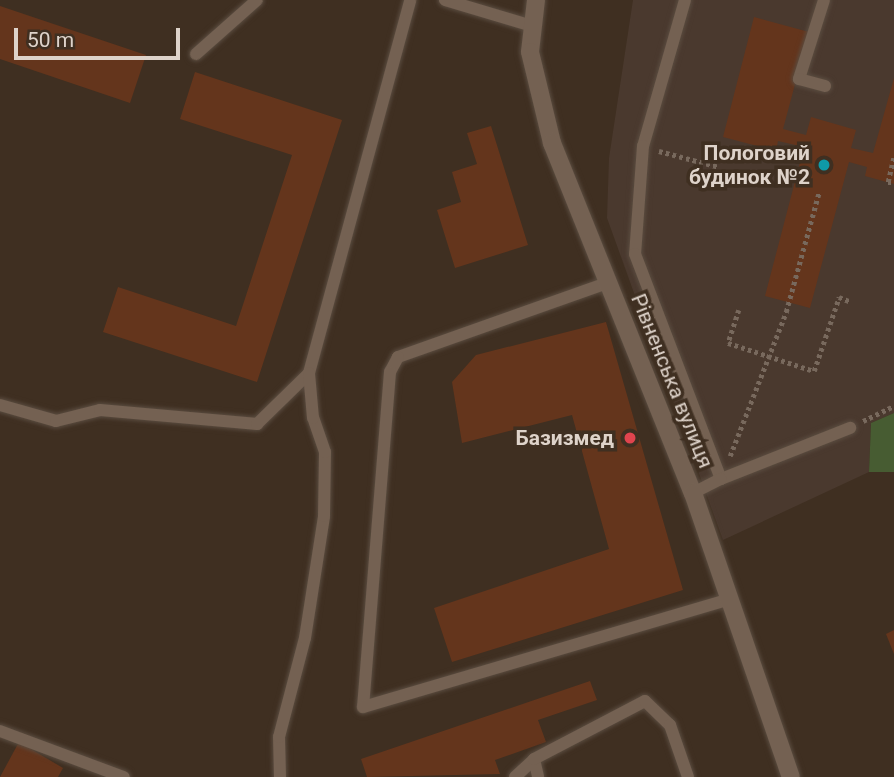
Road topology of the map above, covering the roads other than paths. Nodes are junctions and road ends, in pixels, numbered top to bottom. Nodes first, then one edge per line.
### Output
1 (257, 0) edge
2 (410, 0) edge
3 (445, 0) edge
4 (536, 0) edge
5 (685, 0) edge
6 (824, 0) edge
7 (532, 26) junction
8 (196, 54) dead end
9 (825, 86) dead end
10 (607, 283) junction
11 (309, 373) junction
12 (0, 405) edge
13 (850, 428) road end
14 (721, 479) junction
15 (693, 493) junction
16 (730, 600) junction
17 (0, 731) edge
18 (534, 759) junction
19 (124, 777) edge
20 (279, 777) edge
21 (515, 777) edge
22 (538, 777) edge
23 (688, 777) edge
24 (791, 777) edge

1 - 8 lane
2 - 11 lane
3 - 7 lane
4 - 7 street, Рівненська вулиця
5 - 14 lane
6 - 9 lane
7 - 10 street, Рівненська вулиця
10 - 15 street, Рівненська вулиця
10 - 16 lane
11 - 12 lane
11 - 20 lane
13 - 14 lane
14 - 15 lane
15 - 16 street, Рівненська вулиця
16 - 24 street, Рівненська вулиця
17 - 19 lane
18 - 21 lane
18 - 22 lane
18 - 23 lane

